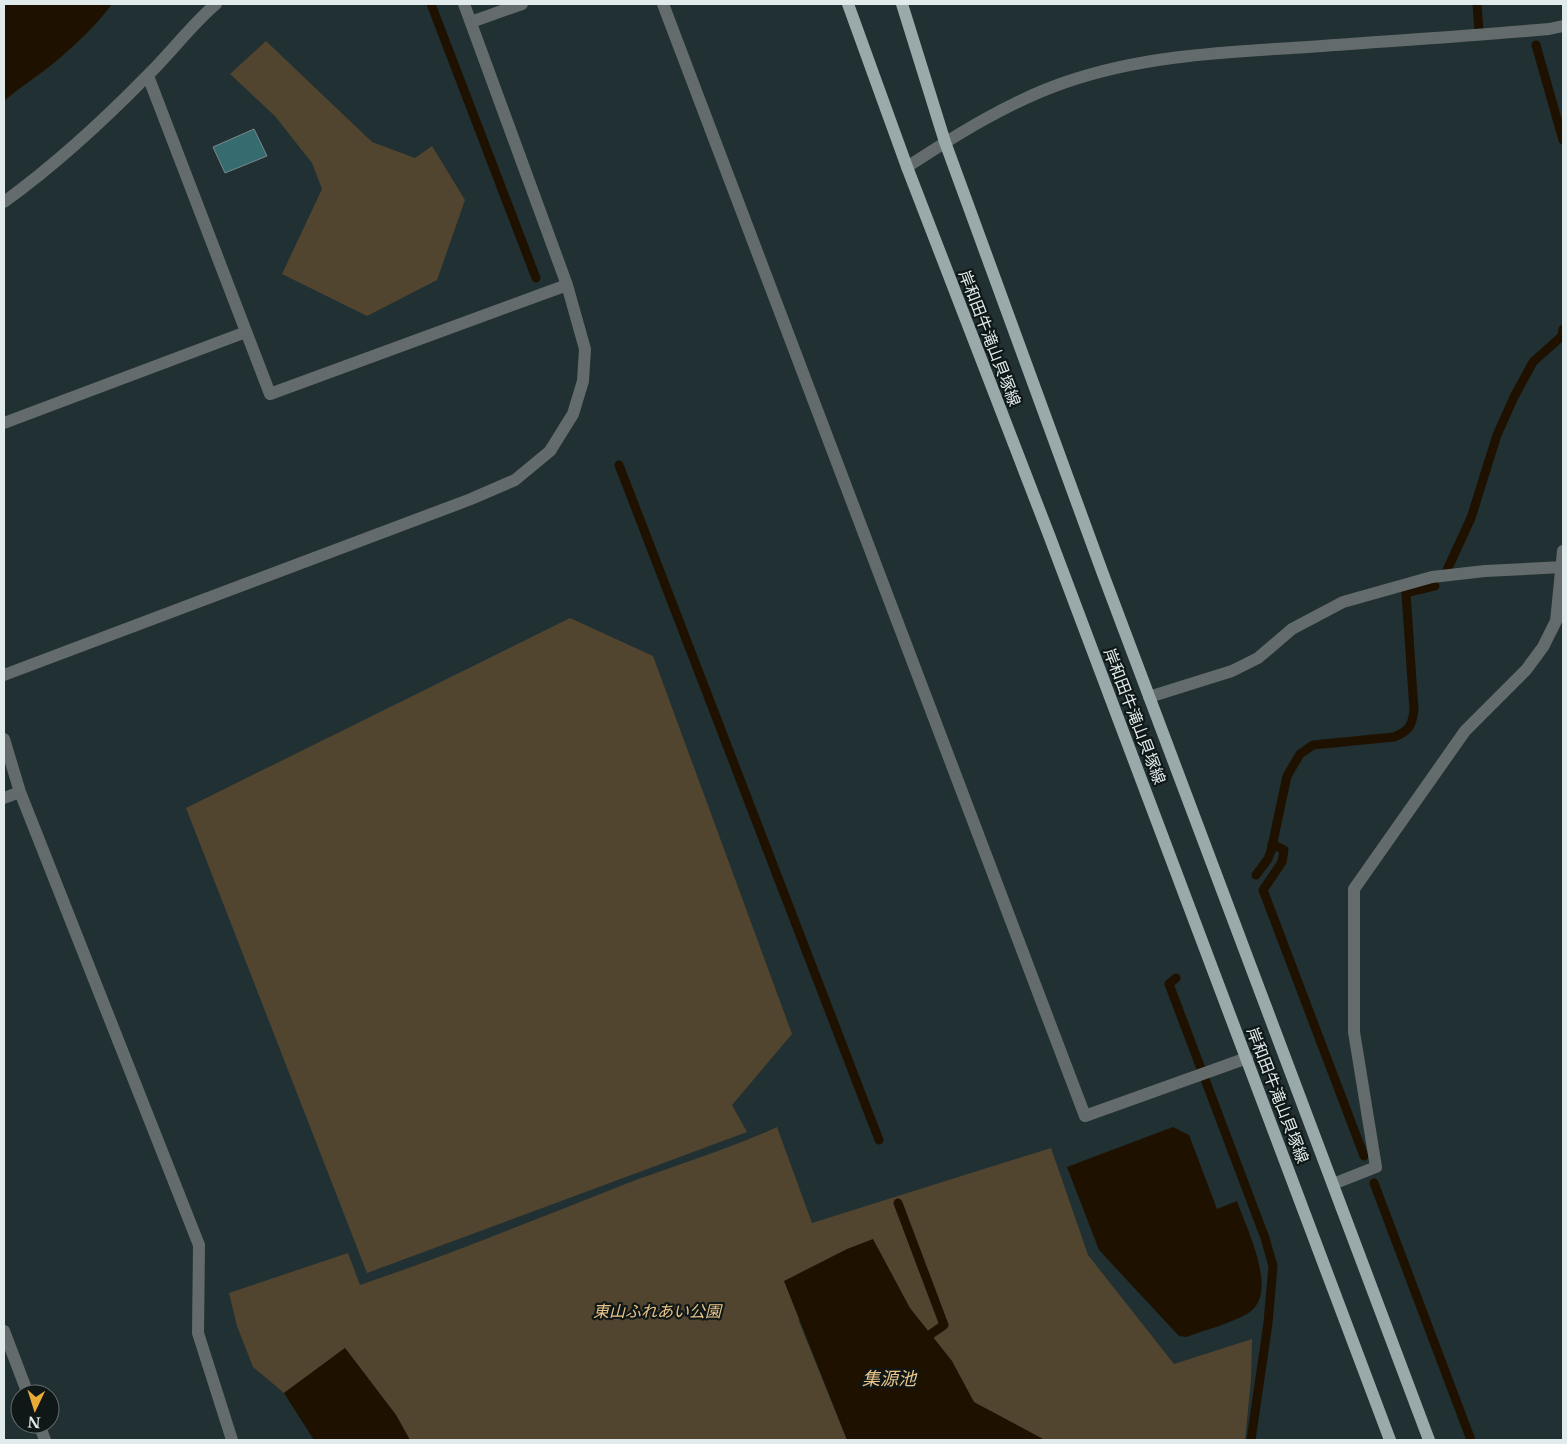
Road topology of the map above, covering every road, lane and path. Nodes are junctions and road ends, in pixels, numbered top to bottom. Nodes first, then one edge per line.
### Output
1 (216, 4) edge
2 (464, 4) edge
3 (522, 4) edge
4 (663, 4) edge
5 (848, 4) edge
6 (902, 4) edge
7 (471, 22) junction
8 (1563, 26) edge
9 (148, 76) junction
10 (945, 142) junction
11 (907, 167) junction
12 (4, 202) edge
13 (567, 285) junction
14 (246, 332) junction
15 (4, 423) edge
16 (1563, 551) edge
17 (1562, 567) edge
18 (4, 675) edge
19 (1149, 697) junction
20 (4, 739) edge
21 (20, 792) junction
22 (4, 798) edge
23 (1246, 1058) junction
24 (1333, 1184) junction
25 (4, 1331) edge
26 (24, 1384) edge
27 (232, 1440) edge
28 (1390, 1440) edge
29 (1429, 1440) edge

1 - 9 street
2 - 7 street
3 - 7 street
4 - 23 street
5 - 11 main road, 岸和田牛滝山貝塚線
6 - 10 main road, 岸和田牛滝山貝塚線
7 - 13 street
8 - 10 street
9 - 12 street
9 - 14 street
10 - 11 street
10 - 19 main road, 岸和田牛滝山貝塚線
11 - 23 main road, 岸和田牛滝山貝塚線
13 - 14 street
13 - 18 street
14 - 15 street
16 - 17 street
17 - 19 street
17 - 24 street
19 - 24 main road, 岸和田牛滝山貝塚線
20 - 21 street
21 - 22 street
21 - 27 street
23 - 28 main road, 岸和田牛滝山貝塚線
24 - 29 main road, 岸和田牛滝山貝塚線
25 - 26 street

